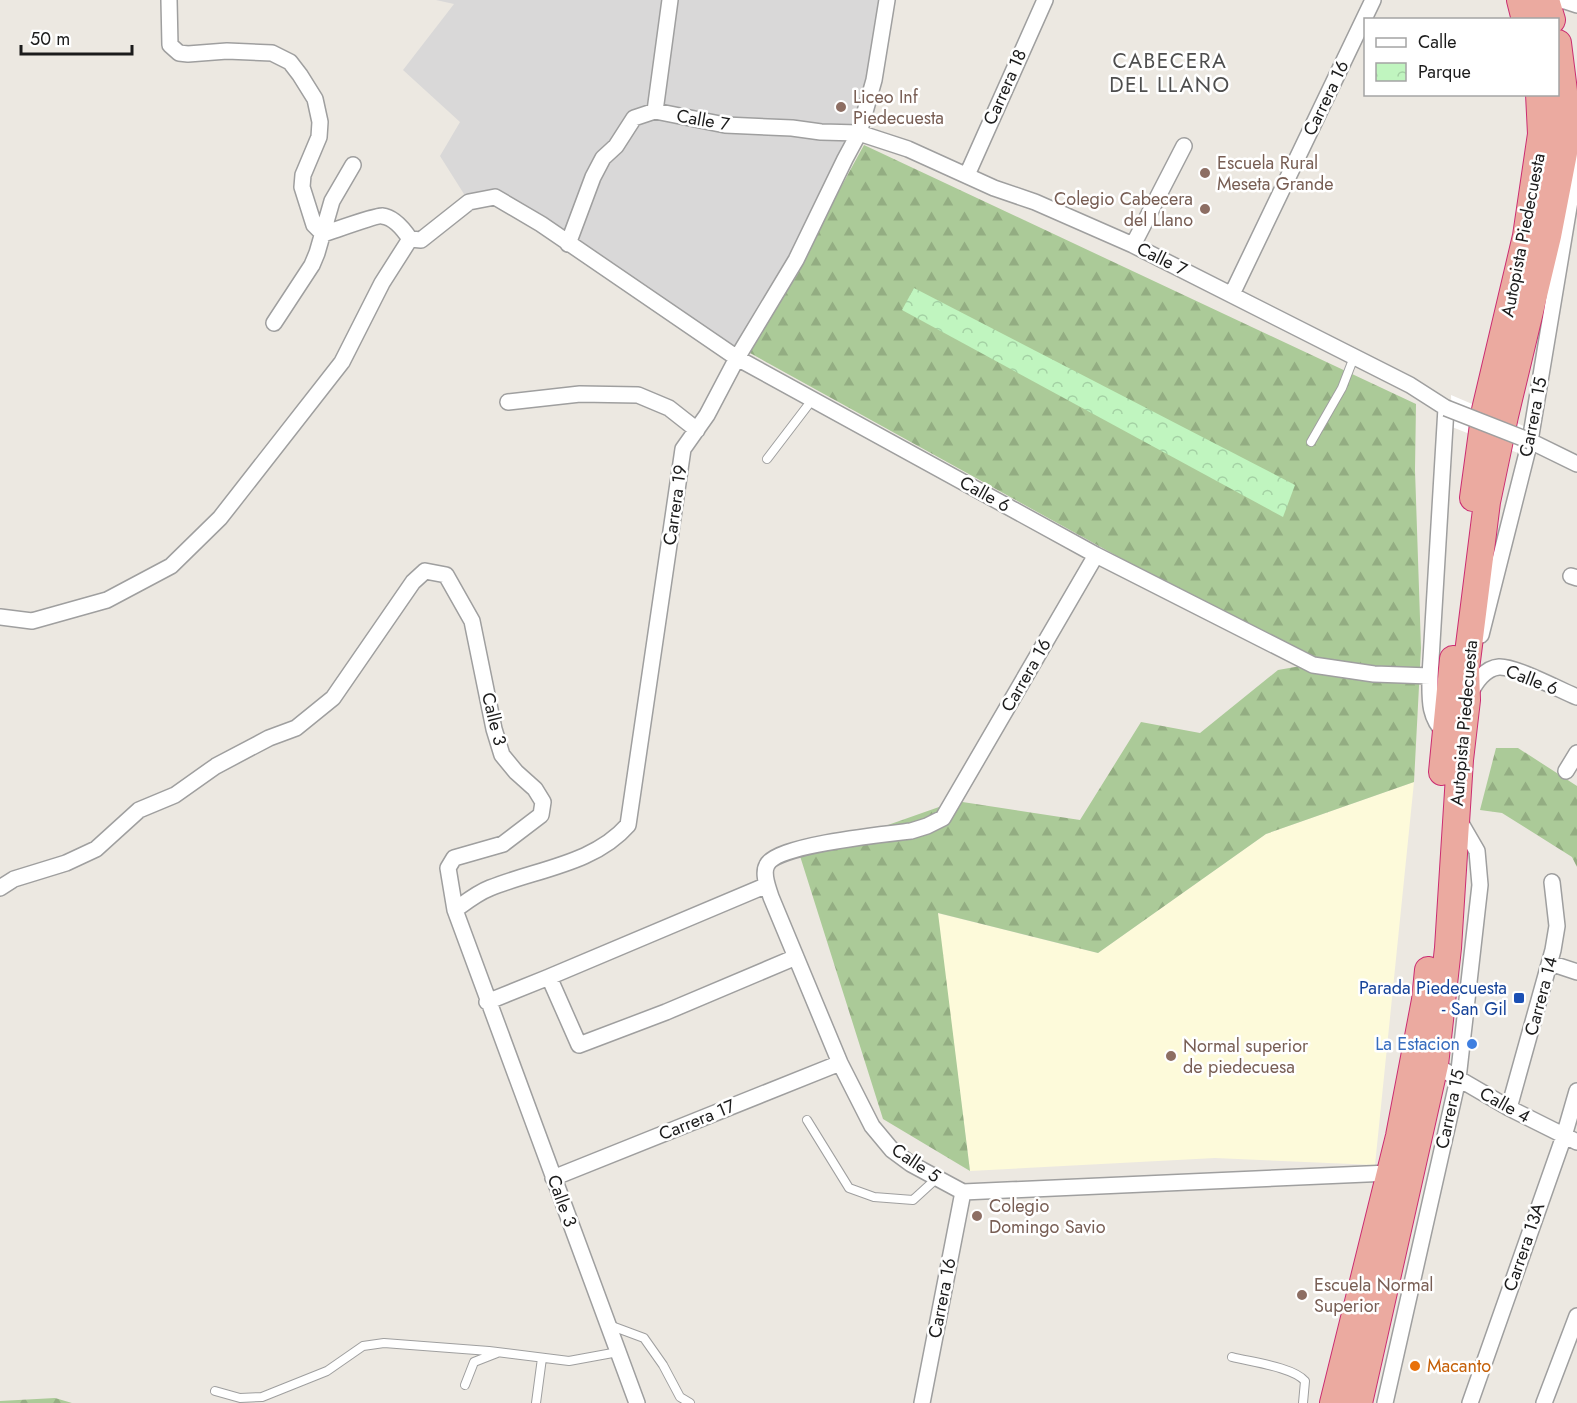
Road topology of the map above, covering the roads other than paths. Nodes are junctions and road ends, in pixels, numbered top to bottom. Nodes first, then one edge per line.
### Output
1 (168, 0) edge
2 (670, 0) edge
3 (887, 0) edge
4 (1044, 0) edge
5 (1373, 0) edge
6 (1520, 0) edge
7 (1546, 0) edge
8 (1577, 5) edge
9 (1364, 18) edge
10 (1524, 18) edge
11 (1551, 18) edge
12 (1364, 19) edge
13 (1559, 57) edge
14 (1539, 96) edge
15 (655, 111) junction
16 (860, 133) junction
17 (1184, 146) dead end
18 (1577, 159) edge
19 (353, 165) dead end
20 (967, 175) junction
21 (1572, 228) edge
22 (323, 234) junction
23 (410, 239) junction
24 (568, 244) junction
25 (1133, 245) junction
26 (1232, 294) junction
27 (274, 323) dead end
28 (1354, 357) junction
29 (737, 358) junction
30 (812, 400) junction
31 (508, 402) dead end
32 (1446, 408) junction
33 (697, 430) junction
34 (1530, 441) junction
35 (1311, 442) dead end
36 (767, 459) dead end
37 (1577, 464) edge
38 (1096, 555) junction
39 (0, 617) edge
40 (1466, 669) junction
41 (1430, 676) junction
42 (1577, 697) edge
43 (1467, 700) junction
44 (1445, 733) junction
45 (1577, 753) edge
46 (1566, 771) dead end
47 (1457, 816) junction
48 (1552, 882) dead end
49 (767, 885) junction
50 (0, 888) edge
51 (455, 910) junction
52 (796, 957) junction
53 (1550, 963) junction
54 (1577, 972) edge
55 (549, 977) junction
56 (487, 1002) junction
57 (840, 1063) junction
58 (1435, 1065) junction
59 (1458, 1079) junction
60 (1577, 1091) edge
61 (1509, 1108) junction
62 (807, 1120) dead end
63 (1570, 1139) edge
64 (1389, 1173) junction
65 (553, 1178) junction
66 (936, 1179) junction
67 (963, 1192) junction
68 (1577, 1316) edge
69 (608, 1324) junction
70 (498, 1352) junction
71 (618, 1352) junction
72 (1232, 1357) dead end
73 (542, 1358) junction
74 (465, 1385) dead end
75 (215, 1391) dead end
76 (536, 1403) edge
77 (637, 1403) edge
78 (690, 1403) edge
79 (922, 1403) edge
80 (1303, 1403) edge
81 (1333, 1403) edge
82 (1359, 1403) edge
83 (1385, 1403) edge
84 (1470, 1403) edge
85 (1544, 1403) edge

1 - 22 street
2 - 15 street
3 - 16 street, Carrera 19
4 - 20 street, Carrera 18
5 - 9 street, Carrera 16
6 - 10 highway
7 - 8 street
7 - 11 highway
12 - 26 street, Carrera 16
13 - 40 highway, Autopista Piedecuesta
14 - 44 highway, Autopista Piedecuesta
15 - 16 street, Calle 7
15 - 24 street
16 - 20 street, Calle 7
16 - 29 street, Carrera 19
17 - 25 street
18 - 21 street, Carrera 15
19 - 22 street
20 - 25 street, Calle 7
21 - 34 street, Carrera 15
22 - 23 street
22 - 27 street
23 - 24 street
23 - 39 street
24 - 29 street, Calle 6
25 - 26 street, Calle 7
26 - 28 street, Calle 7
28 - 32 street, Calle 7
28 - 35 lane
29 - 30 street, Calle 6
29 - 33 street, Carrera 19
30 - 36 lane
30 - 38 street, Calle 6
31 - 33 street
32 - 34 street, Calle 7, bridge
32 - 41 street
33 - 51 street, Carrera 19
34 - 37 street, Calle 7
34 - 40 street, Carrera 15
38 - 41 street, Calle 6
38 - 49 street, Carrera 16
40 - 43 highway, Autopista Piedecuesta
41 - 44 street
42 - 43 street, Calle 6
43 - 47 highway, Autopista Piedecuesta
44 - 64 highway, Autopista Piedecuesta
45 - 46 street
47 - 58 highway, Autopista Piedecuesta
47 - 59 street, Carrera 15
48 - 53 street, Carrera 14
49 - 52 street, Calle 5
49 - 55 street
50 - 51 street, Calle 3
51 - 56 street, Calle 3
52 - 55 street
52 - 57 street, Calle 5
53 - 54 street
53 - 61 street, Carrera 14
55 - 56 street
56 - 65 street, Calle 3
57 - 65 street, Carrera 17
57 - 66 street, Calle 5
58 - 59 street, Calle 4
58 - 82 highway, Autopista Piedecuesta
59 - 61 street, Calle 4
59 - 83 street, Carrera 15
60 - 63 street, Carrera 13A
61 - 63 street, Calle 4
62 - 66 lane
63 - 84 street, Carrera 13A
64 - 67 street, Calle 5
64 - 81 highway, Autopista Piedecuesta
65 - 69 street, Calle 3
66 - 67 street, Calle 5
67 - 79 street, Carrera 16
68 - 85 street
69 - 71 street, Calle 3
69 - 78 lane
70 - 73 lane
70 - 74 lane
70 - 75 lane
71 - 73 lane
71 - 77 street, Calle 3
72 - 80 lane
73 - 76 lane

